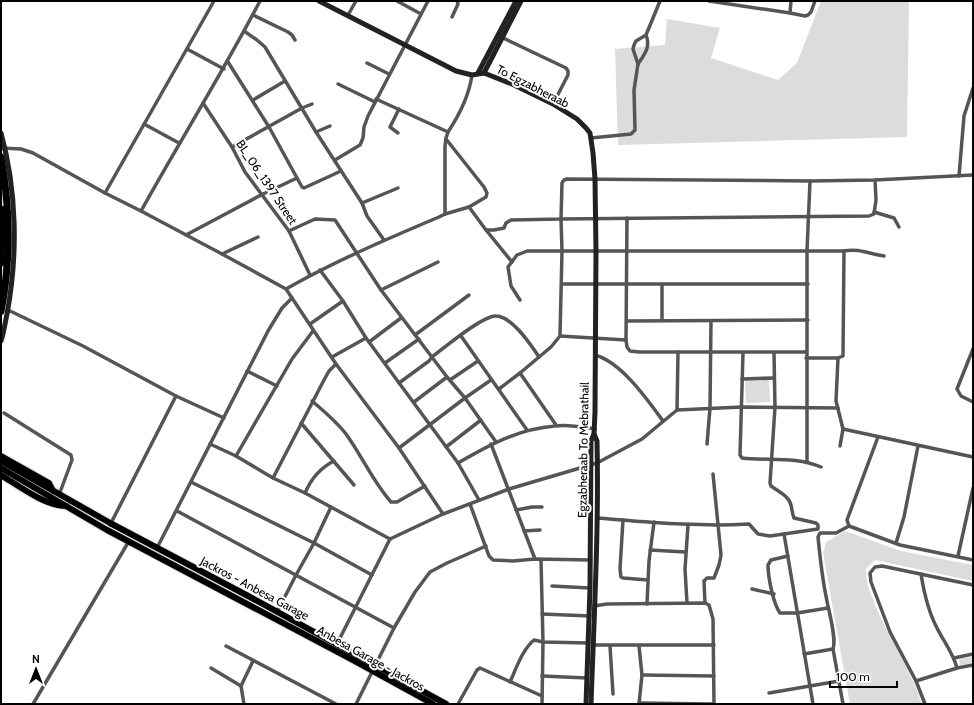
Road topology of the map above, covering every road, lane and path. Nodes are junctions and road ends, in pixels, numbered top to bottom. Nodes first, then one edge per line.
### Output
1 (214, 1) edge
2 (260, 1) edge
3 (319, 1) edge
4 (356, 1) edge
5 (397, 1) edge
6 (428, 1) edge
7 (457, 1) edge
8 (516, 1) edge
9 (521, 1) edge
10 (660, 1) edge
11 (708, 1) edge
12 (791, 1) edge
13 (815, 1) edge
14 (790, 13) junction
15 (421, 14) junction
16 (253, 15) junction
17 (348, 15) junction
18 (452, 16) dead end
19 (244, 32) junction
20 (646, 35) junction
21 (500, 36) junction
22 (295, 40) dead end
23 (405, 45) junction
24 (187, 48) junction
25 (228, 62) junction
26 (367, 63) dead end
27 (638, 64) junction
28 (224, 69) junction
29 (481, 73) junction
30 (389, 74) junction
31 (472, 75) junction
32 (285, 81) junction
33 (338, 84) dead end
34 (973, 88) edge
35 (253, 100) junction
36 (376, 100) junction
37 (203, 103) junction
38 (312, 104) dead end
39 (552, 104) junction
40 (302, 108) junction
41 (399, 109) junction
42 (144, 124) junction
43 (330, 126) dead end
44 (269, 127) junction
45 (316, 132) junction
46 (448, 132) junction
47 (1, 133) edge
48 (398, 133) dead end
49 (446, 138) junction
50 (591, 138) junction
51 (179, 143) junction
52 (232, 147) junction
53 (3, 148) edge
54 (1, 157) edge
55 (335, 160) junction
56 (341, 171) junction
57 (973, 175) edge
58 (958, 176) junction
59 (297, 178) junction
60 (594, 179) junction
61 (875, 180) junction
62 (810, 181) junction
63 (398, 188) dead end
64 (106, 193) junction
65 (261, 195) junction
66 (362, 203) junction
67 (469, 207) junction
68 (1, 209) edge
69 (141, 211) junction
70 (874, 212) junction
71 (444, 214) junction
72 (808, 216) junction
73 (595, 218) junction
74 (628, 218) junction
75 (561, 219) junction
76 (899, 227) dead end
77 (486, 230) junction
78 (288, 232) junction
79 (186, 235) junction
80 (258, 236) dead end
81 (384, 240) junction
82 (562, 251) junction
83 (596, 251) junction
84 (627, 251) junction
85 (807, 251) junction
86 (844, 251) junction
87 (358, 252) junction
88 (222, 254) junction
89 (884, 256) dead end
90 (438, 262) dead end
91 (512, 262) junction
92 (1, 263) edge
93 (320, 270) junction
94 (310, 275) junction
95 (562, 284) junction
96 (596, 284) junction
97 (627, 284) junction
98 (808, 284) junction
99 (662, 285) junction
100 (286, 289) junction
101 (381, 290) junction
102 (469, 295) dead end
103 (292, 298) junction
104 (520, 300) dead end
105 (343, 301) junction
106 (4, 310) edge
107 (401, 318) junction
108 (627, 320) junction
109 (662, 320) junction
110 (808, 320) junction
111 (711, 321) junction
112 (310, 324) junction
113 (314, 331) junction
114 (415, 335) junction
115 (461, 336) junction
116 (560, 336) junction
117 (595, 338) junction
118 (419, 339) junction
119 (367, 340) junction
120 (626, 340) junction
121 (1, 341) edge
122 (973, 349) edge
123 (678, 352) junction
124 (806, 352) junction
125 (711, 353) junction
126 (743, 353) junction
127 (774, 353) junction
128 (595, 355) junction
129 (332, 357) junction
130 (432, 357) junction
131 (539, 357) junction
132 (806, 358) junction
133 (838, 358) junction
134 (478, 361) junction
135 (385, 363) junction
136 (336, 364) junction
137 (247, 371) junction
138 (520, 373) junction
139 (774, 378) junction
140 (448, 379) junction
141 (742, 379) junction
142 (491, 380) junction
143 (399, 383) junction
144 (277, 386) junction
145 (499, 389) junction
146 (176, 396) junction
147 (465, 398) junction
148 (312, 401) junction
149 (414, 402) junction
150 (973, 402) edge
151 (742, 407) junction
152 (775, 407) junction
153 (710, 408) junction
154 (807, 408) junction
155 (838, 408) junction
156 (677, 410) junction
157 (4, 413) dead end
158 (224, 418) junction
159 (666, 419) junction
160 (481, 420) junction
161 (301, 423) junction
162 (430, 425) junction
163 (556, 425) junction
164 (843, 429) junction
165 (527, 430) junction
166 (595, 432) junction
167 (878, 436) junction
168 (496, 442) junction
169 (210, 444) junction
170 (491, 444) junction
171 (707, 444) dead end
172 (446, 446) junction
173 (840, 446) dead end
174 (918, 446) junction
175 (399, 448) junction
176 (1, 456) edge
177 (236, 456) junction
178 (973, 457) edge
179 (772, 459) junction
180 (1, 461) edge
181 (334, 461) junction
182 (807, 462) junction
183 (458, 463) junction
184 (594, 464) junction
185 (821, 467) dead end
186 (1, 468) edge
187 (713, 474) dead end
188 (1, 475) edge
189 (273, 478) junction
190 (191, 482) junction
191 (354, 485) dead end
192 (425, 486) junction
193 (973, 488) edge
194 (509, 489) junction
195 (305, 493) junction
196 (56, 495) junction
197 (479, 500) junction
198 (470, 504) junction
199 (67, 506) junction
200 (331, 507) junction
201 (542, 507) dead end
202 (516, 510) junction
203 (177, 511) junction
204 (443, 514) junction
205 (597, 518) junction
206 (623, 520) junction
207 (654, 522) junction
208 (688, 525) junction
209 (718, 526) junction
210 (849, 526) junction
211 (109, 527) junction
212 (540, 530) dead end
213 (524, 531) junction
214 (819, 531) junction
215 (784, 534) junction
216 (390, 539) junction
217 (129, 541) junction
218 (314, 543) junction
219 (896, 543) junction
220 (486, 546) junction
221 (157, 548) junction
222 (650, 550) junction
223 (685, 552) junction
224 (788, 556) junction
225 (958, 556) junction
226 (535, 559) junction
227 (542, 560) junction
228 (591, 560) junction
229 (973, 560) edge
230 (296, 574) junction
231 (920, 574) junction
232 (372, 575) junction
233 (648, 580) junction
234 (213, 582) junction
235 (973, 585) edge
236 (552, 586) dead end
237 (590, 588) junction
238 (752, 589) dead end
239 (774, 594) junction
240 (687, 603) junction
241 (705, 603) junction
242 (647, 604) junction
243 (356, 606) junction
244 (595, 606) junction
245 (589, 607) junction
246 (828, 608) junction
247 (277, 612) junction
248 (797, 613) junction
249 (542, 614) junction
250 (590, 616) junction
251 (394, 628) junction
252 (543, 642) junction
253 (337, 644) junction
254 (591, 644) junction
255 (714, 645) junction
256 (226, 646) dead end
257 (610, 646) junction
258 (639, 646) junction
259 (834, 649) junction
260 (804, 654) junction
261 (973, 654) edge
262 (954, 658) junction
263 (253, 660) junction
264 (973, 665) edge
265 (211, 668) dead end
266 (374, 668) junction
267 (957, 668) junction
268 (642, 675) junction
269 (542, 676) junction
270 (714, 676) junction
271 (587, 678) junction
272 (839, 681) junction
273 (916, 681) junction
274 (510, 682) junction
275 (241, 686) junction
276 (809, 686) junction
277 (769, 693) dead end
278 (613, 694) dead end
279 (542, 696) junction
280 (639, 703) edge
281 (658, 703) edge
282 (33, 704) edge
283 (244, 704) edge
284 (336, 704) edge
285 (356, 704) edge
286 (433, 704) edge
287 (446, 704) edge
288 (458, 704) edge
289 (542, 704) edge
290 (586, 704) edge
291 (592, 704) edge
292 (713, 704) edge
293 (813, 704) edge
294 (843, 704) edge
295 (925, 704) edge

1 - 24 street
2 - 16 street
3 - 17 main road
4 - 17 street
5 - 15 street
6 - 15 street
7 - 18 street
8 - 21 main road
9 - 21 main road
10 - 20 street
11 - 14 street
12 - 14 street
13 - 14 street
15 - 23 street
16 - 19 street
16 - 22 street
17 - 23 main road
19 - 25 street
19 - 32 street
20 - 27 street
20 - 27 street
21 - 29 main road
21 - 39 street
23 - 30 street
23 - 31 main road
24 - 28 street
24 - 42 street
25 - 28 street
25 - 35 street
26 - 30 street
27 - 50 street
28 - 37 street
29 - 31 main road, To Egzabheraab
29 - 39 main road, To Egzabheraab
30 - 36 street
31 - 46 street
32 - 35 street
32 - 40 street
33 - 36 street
34 - 58 street
35 - 44 street
36 - 41 street
36 - 55 street
37 - 51 street
37 - 52 street, BL_06_1397 Street
38 - 40 street
39 - 50 main road, To Egzabheraab
40 - 44 street
40 - 45 street
41 - 46 street
41 - 48 street
42 - 51 street
42 - 64 street
43 - 45 street
44 - 52 street
44 - 59 street
45 - 55 street
46 - 49 street
47 - 53 main road
49 - 67 street
49 - 71 street
50 - 60 main road
51 - 69 street
52 - 65 street, BL_06_1397 Street
53 - 64 street
53 - 106 main road
54 - 106 highway
55 - 56 street
56 - 59 street
56 - 66 street
57 - 58 street
58 - 61 street
59 - 65 street
60 - 62 street
60 - 73 main road, Egzabheraab To Mebrathail
60 - 75 street
61 - 62 street
61 - 70 street
62 - 72 street
63 - 66 street
64 - 69 street
65 - 78 street, BL_06_1397 Street
65 - 79 street
66 - 81 street
67 - 71 street
67 - 77 street
68 - 92 highway
69 - 79 street
70 - 72 street
70 - 76 street
71 - 81 street
72 - 74 street
72 - 85 street
73 - 74 street
73 - 75 street
73 - 83 main road, Egzabheraab To Mebrathail
74 - 84 street
75 - 77 street
75 - 82 street
77 - 91 street
78 - 87 street
78 - 94 street, BL_06_1397 Street
79 - 88 street
80 - 88 street
81 - 87 street
82 - 83 street
82 - 91 street
82 - 95 street
83 - 84 street
83 - 96 main road, Egzabheraab To Mebrathail
84 - 85 street
84 - 97 street
85 - 86 street
85 - 98 street
86 - 89 street
86 - 133 street
87 - 93 street
87 - 101 street
88 - 100 street
90 - 101 street
91 - 104 street
93 - 94 street
93 - 105 street
94 - 100 street
95 - 96 street
95 - 116 street
96 - 97 street
96 - 117 main road, Egzabheraab To Mebrathail
97 - 99 street
97 - 108 street
98 - 99 street
98 - 110 street
99 - 109 street
100 - 103 street
101 - 107 street
102 - 114 street
103 - 112 street
103 - 137 street
105 - 112 street
105 - 119 street
106 - 121 main road
106 - 146 street
107 - 114 street
107 - 119 street
108 - 109 street
108 - 120 street
109 - 111 street
110 - 111 street
110 - 124 street
111 - 125 street
112 - 113 street
113 - 129 street
113 - 144 street
114 - 118 street
115 - 130 street
115 - 131 street
115 - 134 street
116 - 117 street
116 - 131 street
117 - 120 street
117 - 128 main road, Egzabheraab To Mebrathail
118 - 130 street
118 - 135 street
119 - 129 street
119 - 135 street
120 - 123 street
122 - 150 street
123 - 125 street
123 - 156 street
124 - 127 street
124 - 132 street
125 - 126 street
125 - 153 street
126 - 127 street
126 - 141 street
127 - 139 street
128 - 159 street
128 - 166 main road, Egzabheraab To Mebrathail
129 - 136 street
130 - 140 street
130 - 143 street
131 - 138 street
132 - 133 street
132 - 154 street
133 - 155 street
134 - 140 street
134 - 142 street
135 - 143 street
136 - 148 street
136 - 175 street
137 - 144 street
137 - 158 street
138 - 145 street
138 - 163 street
139 - 141 street
139 - 152 street
140 - 147 street
140 - 149 street
141 - 151 street
142 - 145 street
142 - 147 street
143 - 149 street
144 - 177 street
145 - 165 street
146 - 158 street
146 - 211 street
147 - 160 street
147 - 162 street
148 - 161 street
148 - 192 street
149 - 162 street
151 - 152 street
151 - 153 street
151 - 179 street
152 - 154 street
152 - 179 street
153 - 156 street
153 - 171 street
154 - 155 street
154 - 182 street
155 - 164 street
156 - 159 street
157 - 196 street
158 - 169 street
159 - 184 street
160 - 168 street
160 - 172 street
161 - 181 street
161 - 189 street
162 - 172 street
162 - 175 street
163 - 165 street
163 - 166 street
164 - 167 street
164 - 173 street
165 - 168 street
166 - 184 main road, Egzabheraab To Mebrathail
167 - 174 street
167 - 210 street
168 - 170 street
169 - 177 street
169 - 190 street
170 - 183 street
170 - 194 street
172 - 183 street
174 - 178 street
174 - 219 street
175 - 192 street
176 - 196 main road
177 - 189 street
179 - 182 street
179 - 214 street
180 - 196 main road
181 - 191 street
181 - 195 street
182 - 185 street
183 - 197 street
184 - 194 street
184 - 205 main road
184 - 228 main road, Egzabheraab To Mebrathail
186 - 196 main road
187 - 209 street
188 - 199 main road
189 - 195 street
190 - 203 street
190 - 218 street
192 - 204 street
193 - 225 street
194 - 197 street
194 - 202 street
195 - 200 street
196 - 199 main road, Anbesa Garage - Jackros
196 - 211 main road, Jackros - Anbesa Garage
197 - 198 street
198 - 204 street
198 - 220 street
199 - 211 main road, Anbesa Garage - Jackros
200 - 216 street
200 - 218 street
201 - 202 street
202 - 213 street
203 - 221 street
203 - 230 street
204 - 216 street
205 - 206 street
205 - 244 main road
206 - 207 street
206 - 233 street
207 - 208 street
207 - 222 street
208 - 209 street
208 - 223 street
209 - 215 street
209 - 241 street
210 - 214 street
210 - 219 street
211 - 217 main road, Anbesa Garage - Jackros
211 - 221 main road, Jackros - Anbesa Garage
212 - 213 street
213 - 226 street
214 - 215 street
214 - 246 street
215 - 224 street
216 - 232 street
217 - 234 main road, Anbesa Garage - Jackros
217 - 282 street
218 - 230 street
218 - 232 street
219 - 225 street
220 - 226 street
220 - 251 street
221 - 234 main road, Jackros - Anbesa Garage
222 - 223 street
222 - 233 street
223 - 240 street
224 - 239 street
224 - 248 street
225 - 229 street
226 - 227 street
227 - 228 street
227 - 249 street
228 - 237 main road, Egzabheraab To Mebrathail
230 - 243 street
230 - 247 street
231 - 235 street
231 - 262 street
231 - 273 street
232 - 243 street
233 - 242 street
234 - 247 main road, Jackros - Anbesa Garage
234 - 266 main road, Anbesa Garage - Jackros
236 - 237 street
237 - 245 main road, Egzabheraab To Mebrathail
238 - 239 street
239 - 248 street
240 - 241 street
240 - 242 street
241 - 255 street
242 - 244 street
243 - 251 street
243 - 253 street
244 - 245 street
244 - 254 main road
245 - 250 main road, Egzabheraab To Mebrathail
246 - 248 street
246 - 259 street
247 - 253 main road, Jackros - Anbesa Garage
248 - 260 street
249 - 250 street
249 - 252 street
250 - 254 main road, Egzabheraab To Mebrathail
251 - 266 street
252 - 254 street
252 - 269 street
252 - 274 street
253 - 266 main road, Jackros - Anbesa Garage
254 - 257 street
254 - 271 main road, Egzabheraab To Mebrathail
254 - 291 main road
255 - 258 street
255 - 270 street
256 - 263 street
257 - 258 street
257 - 278 street
258 - 268 street
259 - 260 street
259 - 272 street
260 - 276 street
261 - 262 street
262 - 267 street
263 - 275 street
263 - 284 street
264 - 267 street
265 - 275 street
266 - 285 street
266 - 286 main road, Anbesa Garage - Jackros
266 - 287 main road, Jackros - Anbesa Garage
267 - 273 street
268 - 270 street
268 - 280 street
269 - 271 street
269 - 279 street
270 - 292 street
271 - 290 main road, Egzabheraab To Mebrathail
272 - 276 street
272 - 294 street
273 - 295 street
274 - 279 street
274 - 288 street
275 - 283 street
276 - 277 street
276 - 293 street
279 - 289 street
280 - 281 street
281 - 292 street

